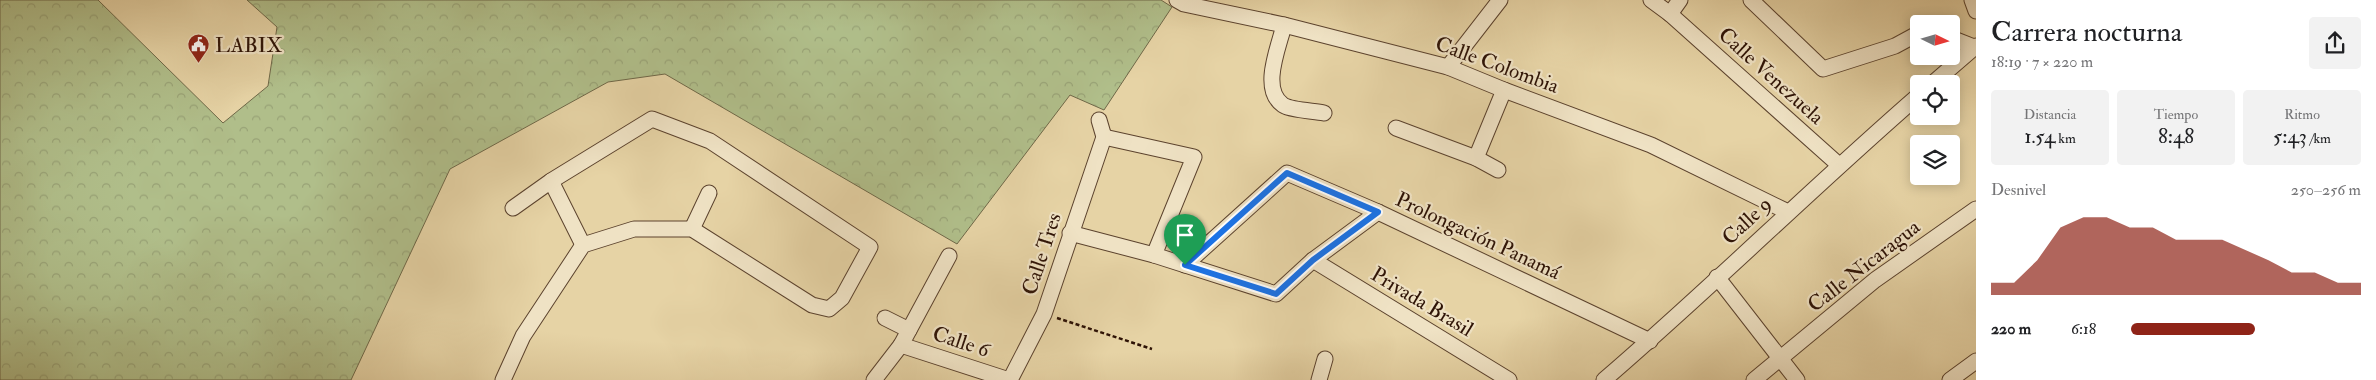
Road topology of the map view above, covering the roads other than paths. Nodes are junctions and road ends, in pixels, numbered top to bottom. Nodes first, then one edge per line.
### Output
1 (1177, 0) edge
2 (1500, 0) edge
3 (1651, 0) edge
4 (1680, 0) edge
5 (1751, 0) edge
6 (1972, 0) edge
7 (1976, 11) edge
8 (1670, 14) junction
9 (1284, 25) junction
10 (1910, 38) edge
11 (1960, 41) edge
12 (1975, 46) edge
13 (1448, 67) junction
14 (1942, 75) edge
15 (1504, 90) junction
16 (1910, 103) edge
17 (1324, 113) dead end
18 (1099, 120) dead end
19 (1396, 128) dead end
20 (1104, 138) junction
21 (1476, 158) junction
22 (1839, 165) junction
23 (1498, 170) dead end
24 (551, 181) junction
25 (709, 193) dead end
26 (513, 208) dead end
27 (1976, 209) edge
28 (1378, 212) junction
29 (1788, 212) junction
30 (692, 229) junction
31 (1070, 233) junction
32 (583, 245) junction
33 (1154, 255) junction
34 (949, 256) dead end
35 (1313, 260) junction
36 (1185, 265) junction
37 (1717, 277) junction
38 (885, 318) dead end
39 (909, 330) junction
40 (1650, 341) junction
41 (901, 345) junction
42 (1325, 359) dead end
43 (1781, 360) junction
44 (1976, 361) edge
45 (503, 380) edge
46 (874, 380) edge
47 (1010, 380) edge
48 (1319, 380) edge
49 (1509, 380) edge
50 (1604, 380) edge
51 (1754, 380) edge
52 (1797, 380) edge
53 (1950, 380) edge

1 - 9 street, Calle Colombia
2 - 13 street
3 - 8 street, Calle Venezuela
4 - 8 street
5 - 10 street
6 - 7 street
8 - 22 street, Calle Venezuela
9 - 13 street, Calle Colombia
9 - 17 street
11 - 12 street
12 - 14 street
13 - 15 street, Calle Colombia
15 - 21 street
15 - 29 street, Calle Colombia
16 - 22 street, Calle 9
18 - 20 street
19 - 21 street
20 - 31 street, Calle Tres
20 - 33 street
21 - 23 street
22 - 29 street, Calle 9
24 - 26 street
24 - 30 street
24 - 32 street
25 - 30 street
27 - 43 street, Calle Nicaragua
28 - 35 street
28 - 36 street, Prolongación Panamá
28 - 40 street, Prolongación Panamá
29 - 37 street, Calle 9
30 - 32 street
31 - 33 street
31 - 47 street, Calle Tres
32 - 45 street
33 - 36 street
34 - 39 street
35 - 36 street
35 - 49 street, Privada Brasil
37 - 40 street, Calle 9
37 - 43 street
38 - 39 street
39 - 41 street
40 - 50 street, Calle 9
41 - 46 street
41 - 47 street, Calle 6
42 - 48 street
43 - 51 street, Calle Nicaragua
43 - 52 street
44 - 53 street

